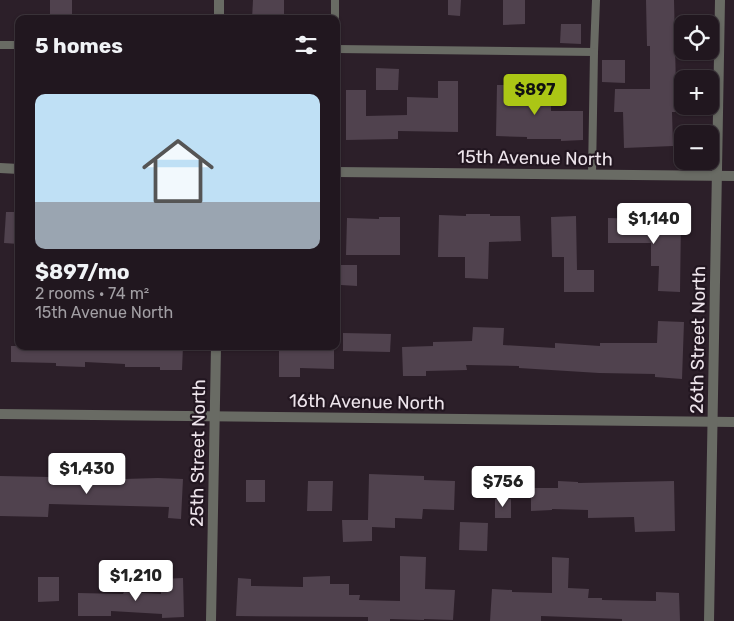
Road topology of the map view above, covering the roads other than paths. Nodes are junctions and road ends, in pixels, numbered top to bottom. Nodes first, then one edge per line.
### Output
1 (219, 0) edge
2 (336, 0) edge
3 (596, 0) edge
4 (720, 0) edge
5 (219, 15) edge
6 (335, 15) edge
7 (0, 44) edge
8 (15, 45) edge
9 (340, 48) edge
10 (594, 52) junction
11 (0, 168) edge
12 (15, 169) edge
13 (340, 172) edge
14 (592, 175) junction
15 (717, 176) junction
16 (734, 176) edge
17 (216, 350) edge
18 (0, 414) edge
19 (216, 416) junction
20 (713, 421) junction
21 (734, 422) edge
22 (211, 621) edge
23 (710, 621) edge

1 - 5 street
2 - 6 lane
3 - 10 lane
4 - 15 street, 26th Street North
7 - 8 lane
9 - 10 lane
10 - 14 lane
11 - 12 street
13 - 14 street, 15th Avenue North
14 - 15 street, 15th Avenue North
15 - 16 street, 15th Avenue North
15 - 20 street, 26th Street North
17 - 19 street, 25th Street North
18 - 19 street, 16th Avenue North
19 - 20 street, 16th Avenue North
19 - 22 street, 25th Street North
20 - 21 street, 16th Avenue North
20 - 23 street, 26th Street North

